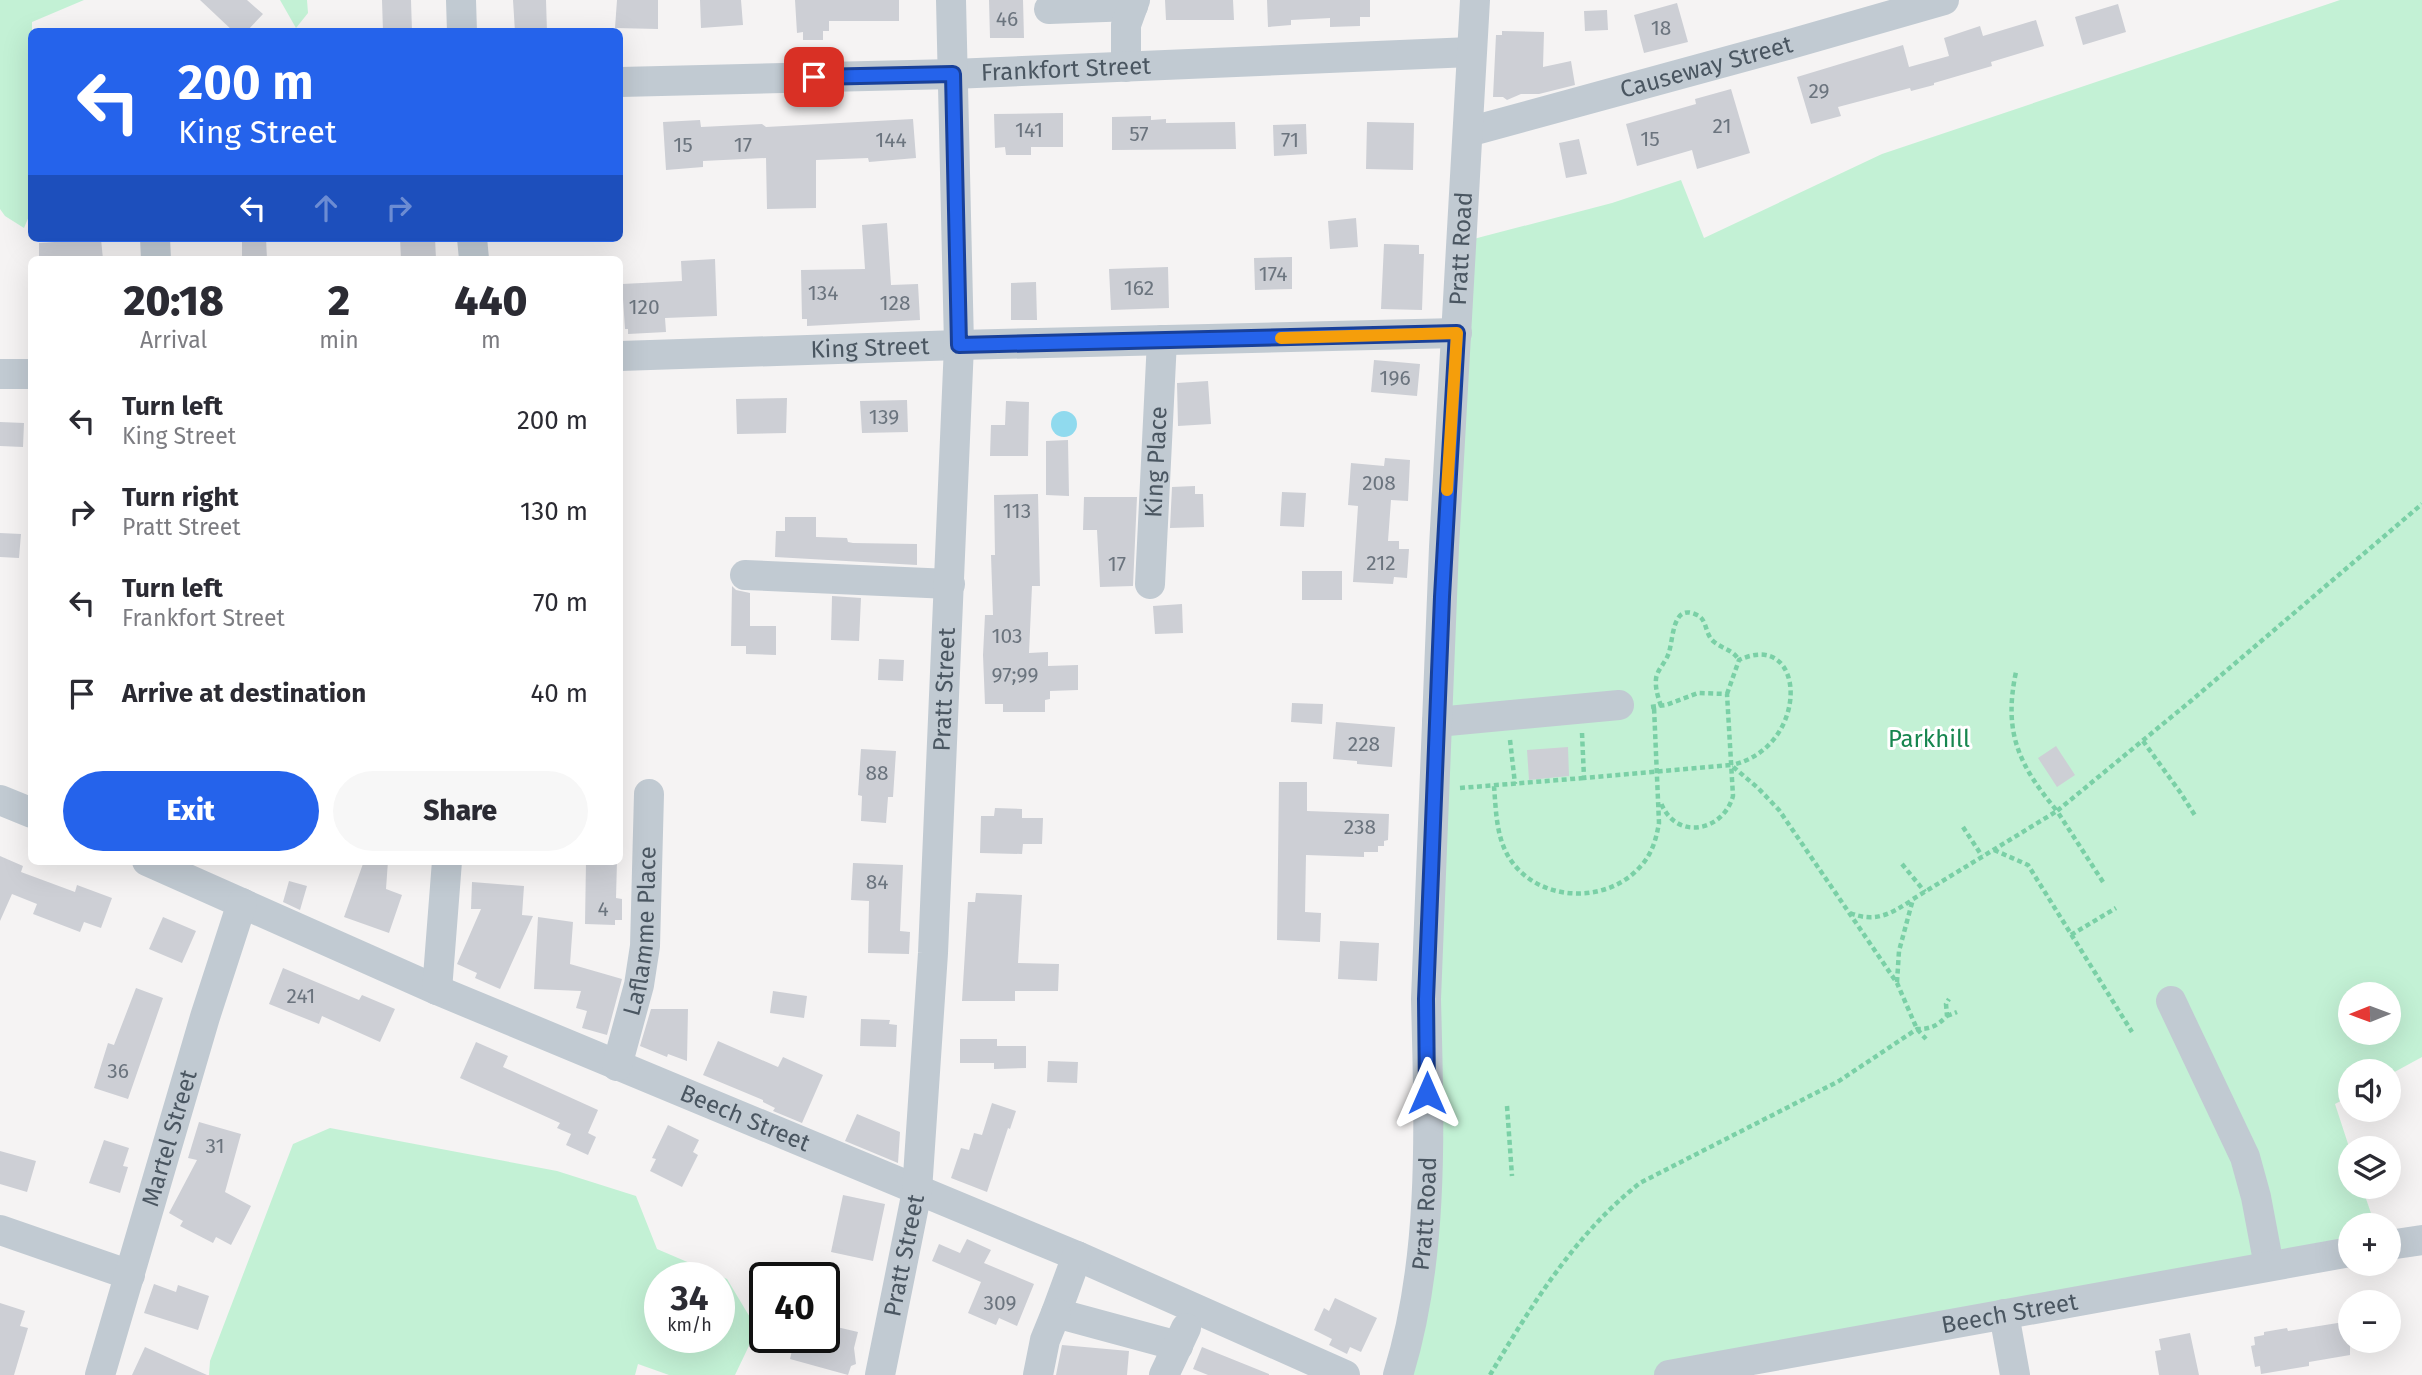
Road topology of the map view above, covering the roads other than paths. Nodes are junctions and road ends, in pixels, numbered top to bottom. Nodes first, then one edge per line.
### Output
1 (461, 0) edge
2 (951, 0) edge
3 (1475, 0) edge
4 (1944, 0) edge
5 (1134, 3) edge
6 (1049, 9) dead end
7 (462, 28) edge
8 (1471, 52) junction
9 (1126, 67) junction
10 (953, 74) junction
11 (623, 82) edge
12 (1468, 132) junction
13 (1457, 333) junction
14 (1162, 340) junction
15 (959, 345) junction
16 (623, 356) edge
17 (0, 374) edge
18 (28, 374) edge
19 (745, 575) dead end
20 (950, 584) junction
21 (1150, 584) dead end
22 (1619, 705) road end
23 (1437, 722) junction
24 (649, 794) dead end
25 (0, 800) edge
26 (28, 811) edge
27 (155, 865) edge
28 (447, 865) edge
29 (242, 902) junction
30 (437, 990) junction
31 (2171, 1001) dead end
32 (617, 1066) junction
33 (917, 1191) junction
34 (0, 1230) edge
35 (2422, 1240) edge
36 (2401, 1243) edge
37 (2338, 1254) edge
38 (1077, 1256) junction
39 (2269, 1266) junction
40 (130, 1275) junction
41 (1195, 1308) junction
42 (1056, 1312) junction
43 (2004, 1314) junction
44 (1178, 1346) junction
45 (100, 1375) edge
46 (880, 1375) edge
47 (1038, 1375) edge
48 (1164, 1375) edge
49 (1345, 1375) edge
50 (1398, 1375) edge
51 (1669, 1375) edge
52 (2015, 1375) edge

1 - 7 street
2 - 10 street, Pratt Street
3 - 8 street, Pratt Road
4 - 12 street, Causeway Street
5 - 6 street
5 - 9 street
8 - 9 street, Frankfort Street
8 - 12 street, Pratt Road
9 - 10 street, Frankfort Street
10 - 11 street, Frankfort Street
10 - 15 street, Pratt Street
12 - 13 street, Pratt Road
13 - 14 street, King Street
13 - 23 street, Pratt Road
14 - 15 street, King Street
14 - 21 street, King Place
15 - 16 street, King Street
15 - 20 street, Pratt Street
17 - 18 street
19 - 20 street
20 - 33 street, Pratt Street
22 - 23 street
23 - 50 street, Pratt Road
24 - 32 street, Laflamme Place
25 - 26 street
27 - 29 street, Beech Street
28 - 30 street
29 - 30 street, Beech Street
29 - 40 street, Martel Street
30 - 32 street, Beech Street
31 - 39 street
32 - 33 street, Beech Street
33 - 38 street, Beech Street
33 - 46 street, Pratt Street
34 - 40 street
35 - 36 street
37 - 39 street, Beech Street
38 - 41 street, Beech Street
38 - 42 street
39 - 43 street, Beech Street
40 - 45 street, Martel Street
41 - 44 street
41 - 49 street, Beech Street
42 - 44 street
42 - 47 street
43 - 51 street, Beech Street
43 - 52 street
44 - 48 street

